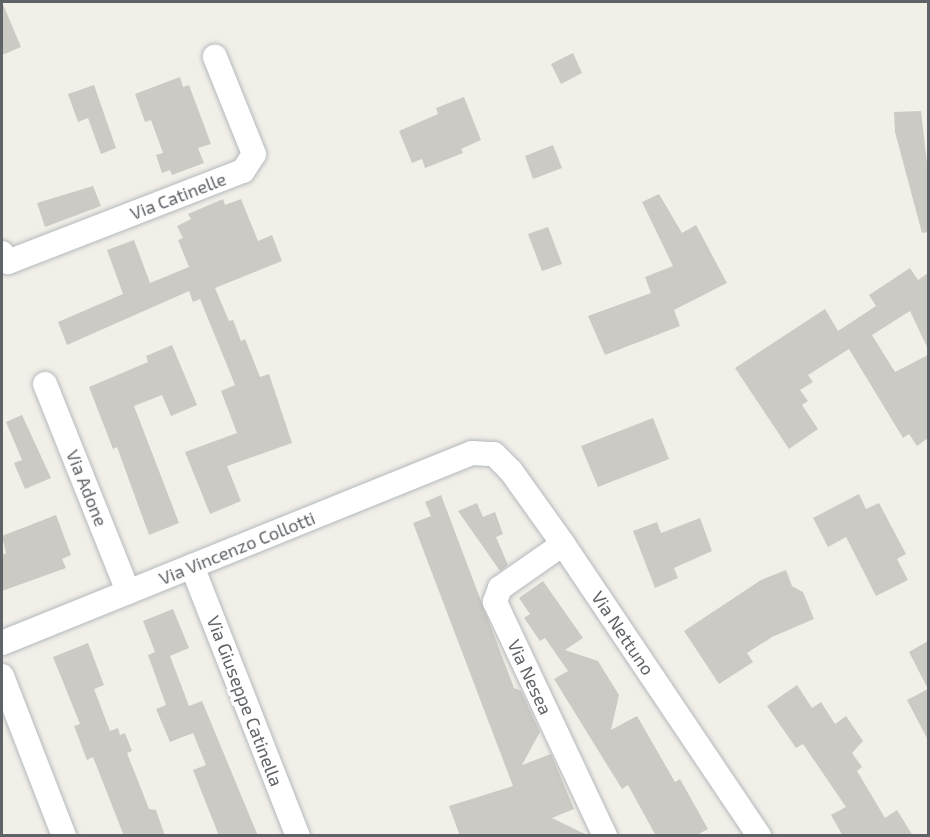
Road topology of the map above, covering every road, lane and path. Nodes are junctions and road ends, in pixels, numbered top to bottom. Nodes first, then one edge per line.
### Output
1 (215, 57) dead end
2 (2, 253) edge
3 (45, 384) dead end
4 (472, 453) joint
5 (563, 544) junction
6 (192, 566) junction
7 (128, 592) junction
8 (2, 644) edge
9 (2, 676) edge
10 (64, 836) edge
11 (298, 836) edge
12 (605, 836) edge
13 (759, 836) edge

1 - 2 street, Via Catinelle
3 - 7 street, Via Adone
4 - 5 street, Via Nettuno
4 - 6 street, Via Vincenzo Collotti
5 - 12 street, Via Nesea
5 - 13 street, Via Nettuno
6 - 7 street, Via Vincenzo Collotti
6 - 11 street, Via Giuseppe Catinella
7 - 8 street, Via Vincenzo Collotti
9 - 10 street

